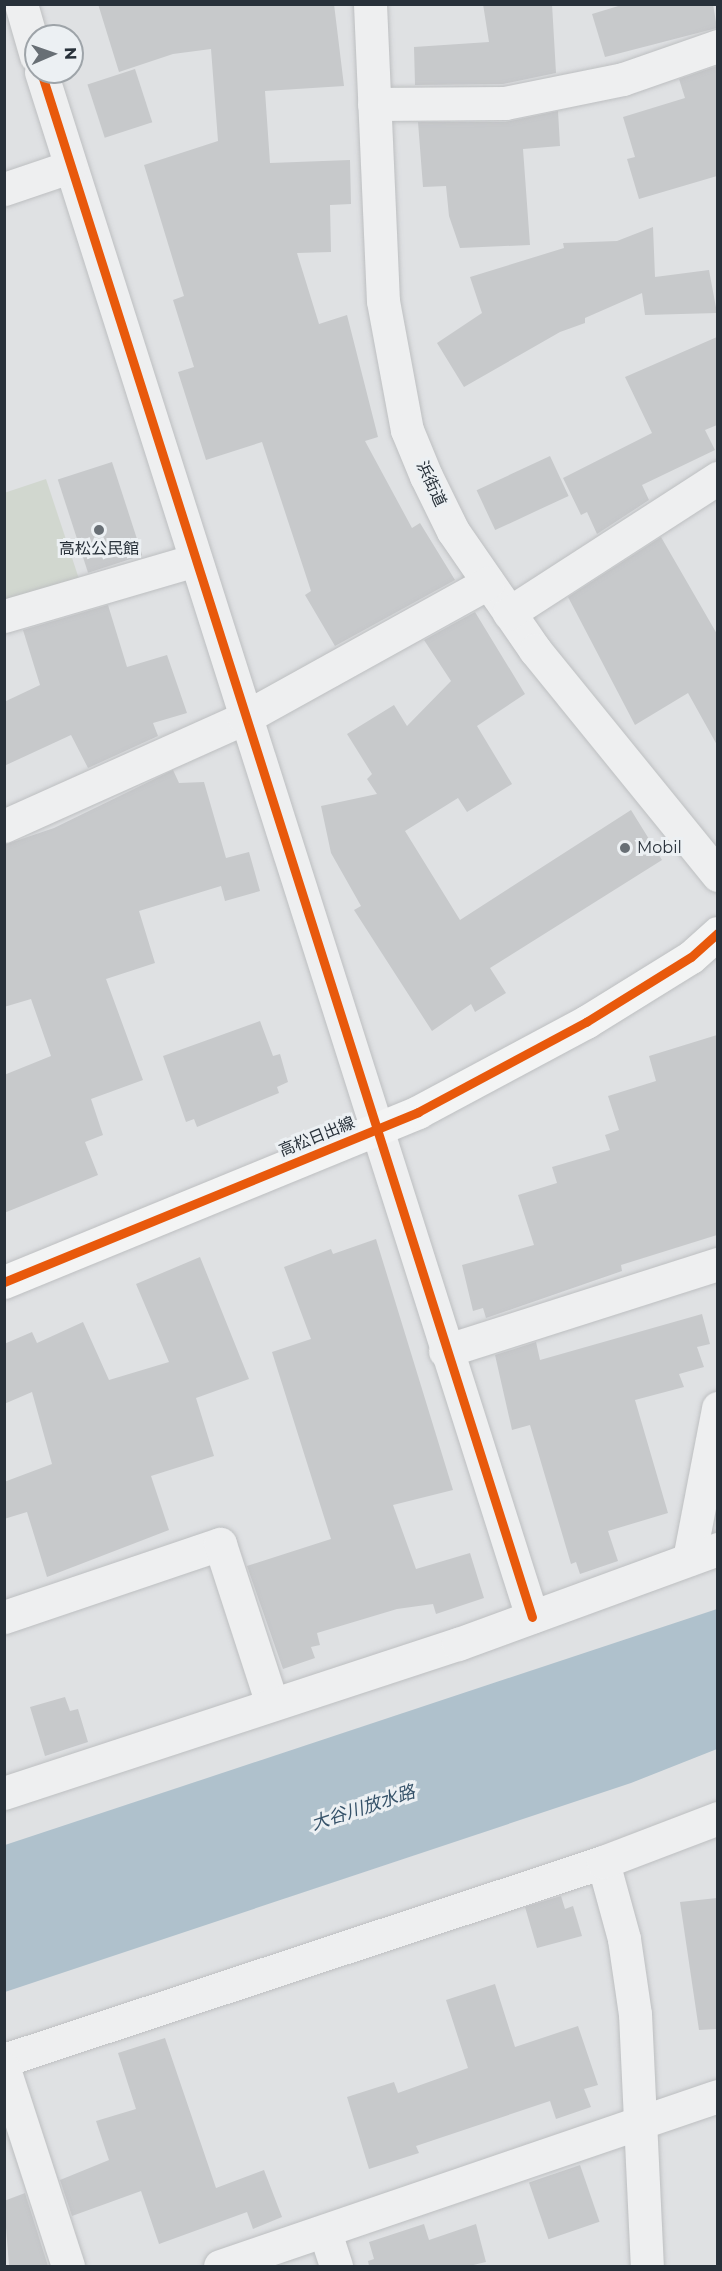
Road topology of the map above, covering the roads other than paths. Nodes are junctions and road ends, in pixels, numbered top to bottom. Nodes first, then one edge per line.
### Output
1 (21, 4) edge
2 (370, 4) edge
3 (27, 24) edge
4 (717, 46) edge
5 (45, 84) edge
6 (374, 104) junction
7 (69, 167) junction
8 (4, 189) edge
9 (717, 478) edge
10 (195, 560) junction
11 (488, 583) junction
12 (509, 613) junction
13 (4, 616) edge
14 (244, 718) junction
15 (4, 825) edge
16 (717, 875) edge
17 (717, 933) edge
18 (374, 1130) junction
19 (717, 1264) edge
20 (4, 1282) edge
21 (446, 1351) junction
22 (717, 1408) edge
23 (703, 1554) edge
24 (8, 1607) edge
25 (532, 1617) junction
26 (272, 1704) junction
27 (4, 1793) edge
28 (717, 1818) edge
29 (603, 1862) junction
30 (4, 2060) edge
31 (4, 2069) edge
32 (717, 2096) edge
33 (640, 2123) junction
34 (325, 2232) junction
35 (68, 2266) edge
36 (220, 2266) edge
37 (336, 2266) edge
38 (647, 2266) edge

1 - 3 street
2 - 6 street, 浜街道
4 - 6 street
5 - 7 street
6 - 11 street, 浜街道
7 - 8 street
7 - 10 street
9 - 12 street
10 - 13 street
10 - 14 street
11 - 12 street, 浜街道
11 - 14 street
12 - 16 street, 浜街道
14 - 15 street
14 - 18 street
17 - 18 main road, 高松日出線
18 - 20 main road, 高松日出線
18 - 21 street
19 - 21 street
21 - 25 street
22 - 23 street
23 - 25 street
24 - 26 street
25 - 26 street
26 - 27 street
28 - 29 street
29 - 30 street
29 - 33 street
31 - 35 street
32 - 33 street
33 - 34 street
33 - 38 street
34 - 36 street
34 - 37 street

